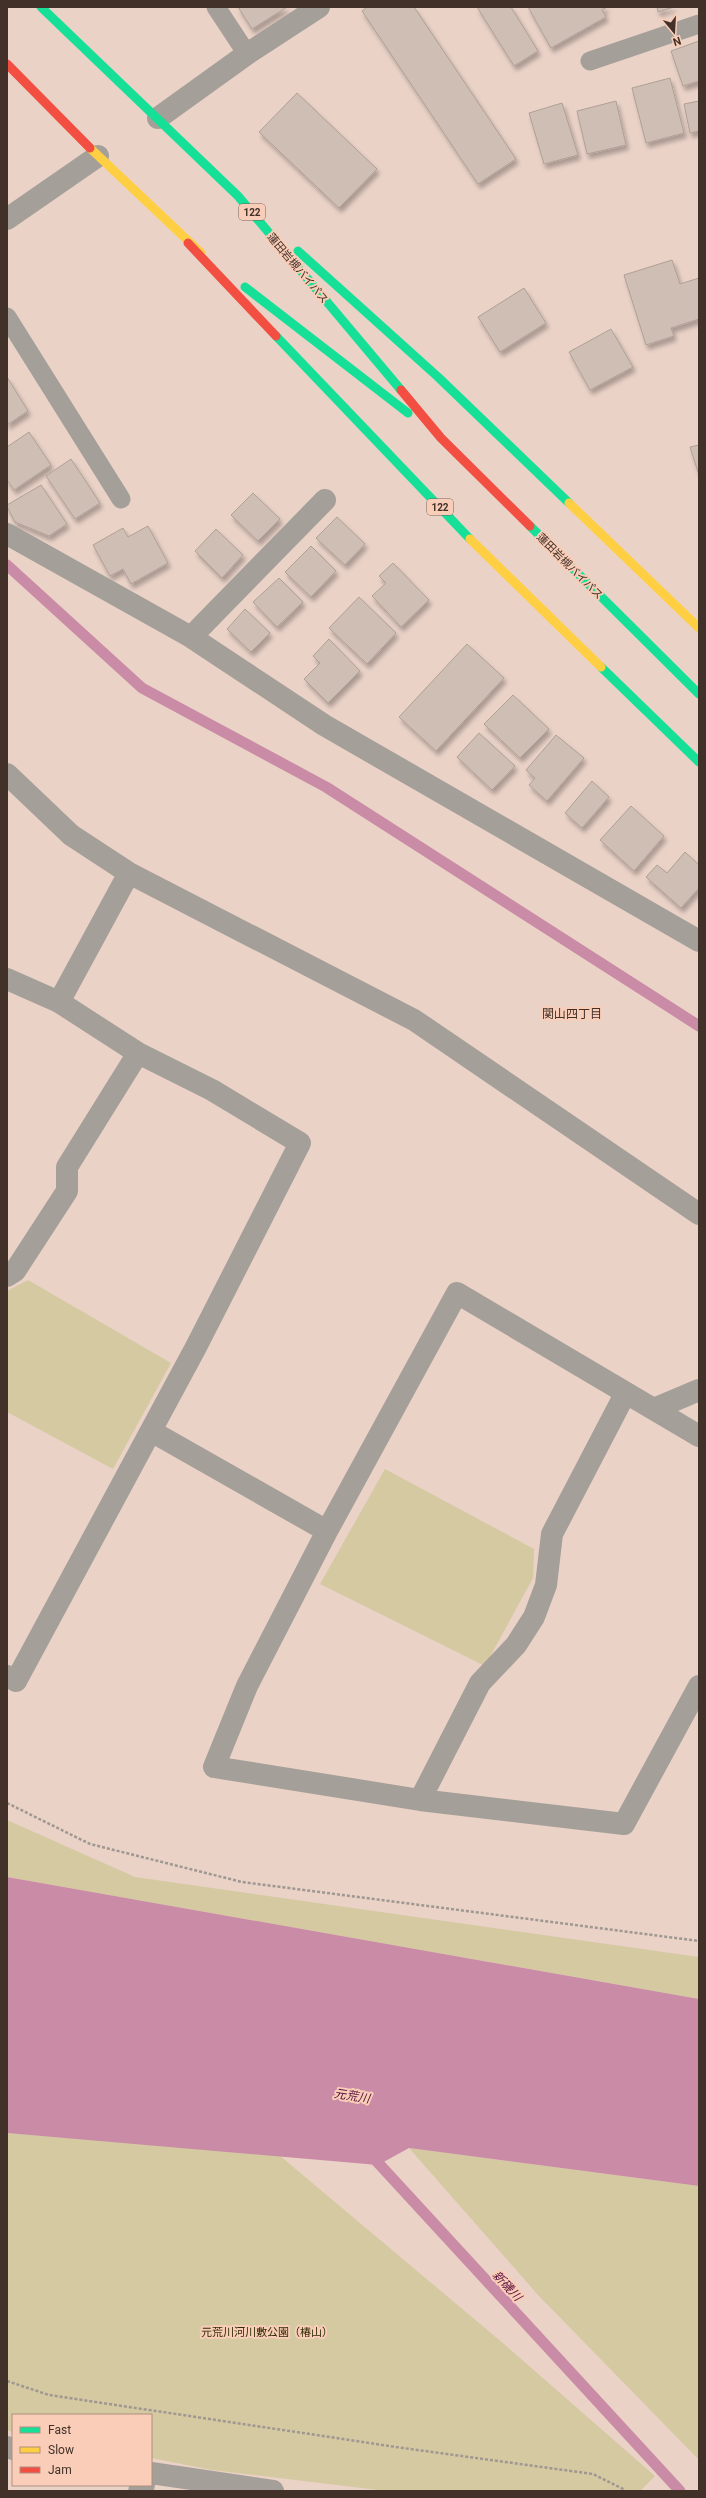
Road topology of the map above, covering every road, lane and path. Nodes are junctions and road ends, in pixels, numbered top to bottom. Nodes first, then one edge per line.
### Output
1 (41, 7) edge
2 (216, 7) edge
3 (319, 7) edge
4 (699, 24) edge
5 (247, 54) junction
6 (590, 60) dead end
7 (7, 64) edge
8 (158, 118) junction
9 (98, 156) junction
10 (238, 196) junction
11 (7, 219) edge
12 (188, 244) junction
13 (7, 317) edge
14 (441, 438) junction
15 (121, 498) dead end
16 (325, 500) dead end
17 (7, 534) edge
18 (699, 628) edge
19 (191, 637) junction
20 (699, 694) edge
21 (699, 762) edge
22 (7, 774) edge
23 (129, 873) junction
24 (699, 941) edge
25 (7, 979) edge
26 (59, 1002) junction
27 (138, 1053) junction
28 (699, 1214) edge
29 (7, 1276) edge
30 (699, 1390) edge
31 (625, 1394) junction
32 (654, 1409) junction
33 (151, 1431) junction
34 (699, 1436) edge
35 (327, 1532) junction
36 (7, 1676) edge
37 (699, 1686) edge
38 (420, 1800) junction
39 (7, 1803) edge
40 (699, 1941) edge
41 (7, 2382) edge
42 (152, 2477) edge
43 (626, 2490) dead end
44 (273, 2491) edge

1 - 8 highway, 蓮田岩槻バイパス / 122
2 - 5 lane
3 - 5 street
4 - 6 lane
5 - 8 street
7 - 9 highway, 蓮田岩槻バイパス / 122
8 - 10 highway, 蓮田岩槻バイパス / 122
9 - 11 street
9 - 12 highway, 蓮田岩槻バイパス / 122
10 - 14 highway, 蓮田岩槻バイパス / 122
10 - 18 highway, 122
12 - 14 highway, 蓮田岩槻バイパス / 122
12 - 21 highway, 122
13 - 15 lane
14 - 20 highway, 蓮田岩槻バイパス / 122
16 - 19 street
17 - 19 street
19 - 24 street
22 - 23 street
23 - 26 street
23 - 28 street
25 - 26 street
26 - 27 street
27 - 29 street
27 - 33 street
30 - 32 street
31 - 32 street
31 - 35 street
31 - 38 street
32 - 34 street
33 - 35 street
33 - 36 street
35 - 38 street
37 - 38 street
39 - 40 path
41 - 43 path
42 - 44 street

